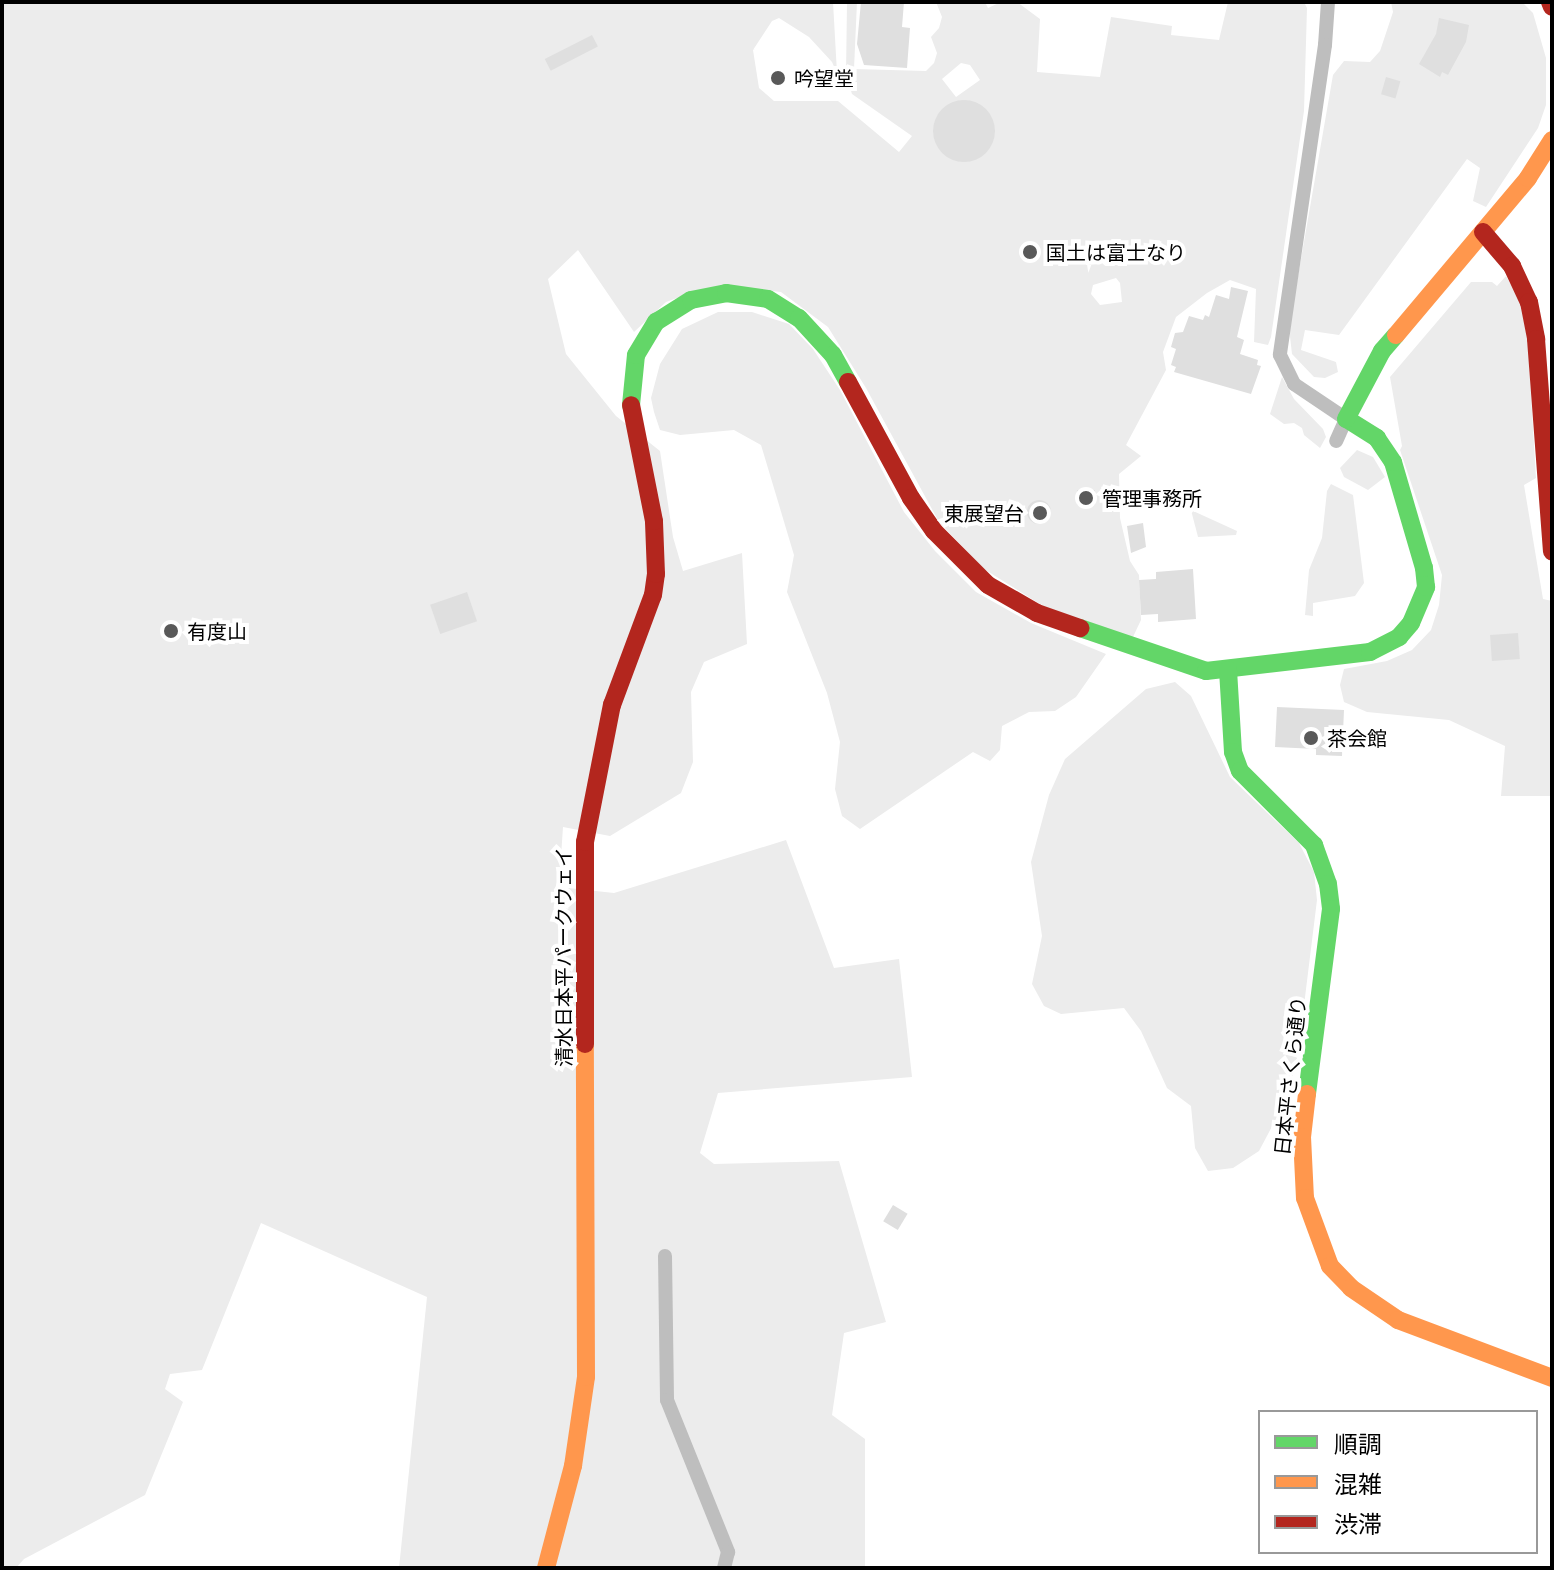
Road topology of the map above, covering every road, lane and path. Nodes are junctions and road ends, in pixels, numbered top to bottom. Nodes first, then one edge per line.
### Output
1 (1328, 2) edge
2 (1552, 140) edge
3 (1483, 232) junction
4 (1346, 419) junction
5 (1336, 441) dead end
6 (1552, 551) edge
7 (1228, 670) junction
8 (665, 1256) dead end
9 (1552, 1378) edge
10 (546, 1568) edge
11 (724, 1568) edge

1 - 4 street
2 - 3 street
3 - 4 street
3 - 6 street
4 - 5 street
4 - 7 street
7 - 9 street, 日本平さくら通り
7 - 10 street, 清水日本平パークウェイ
8 - 11 street

